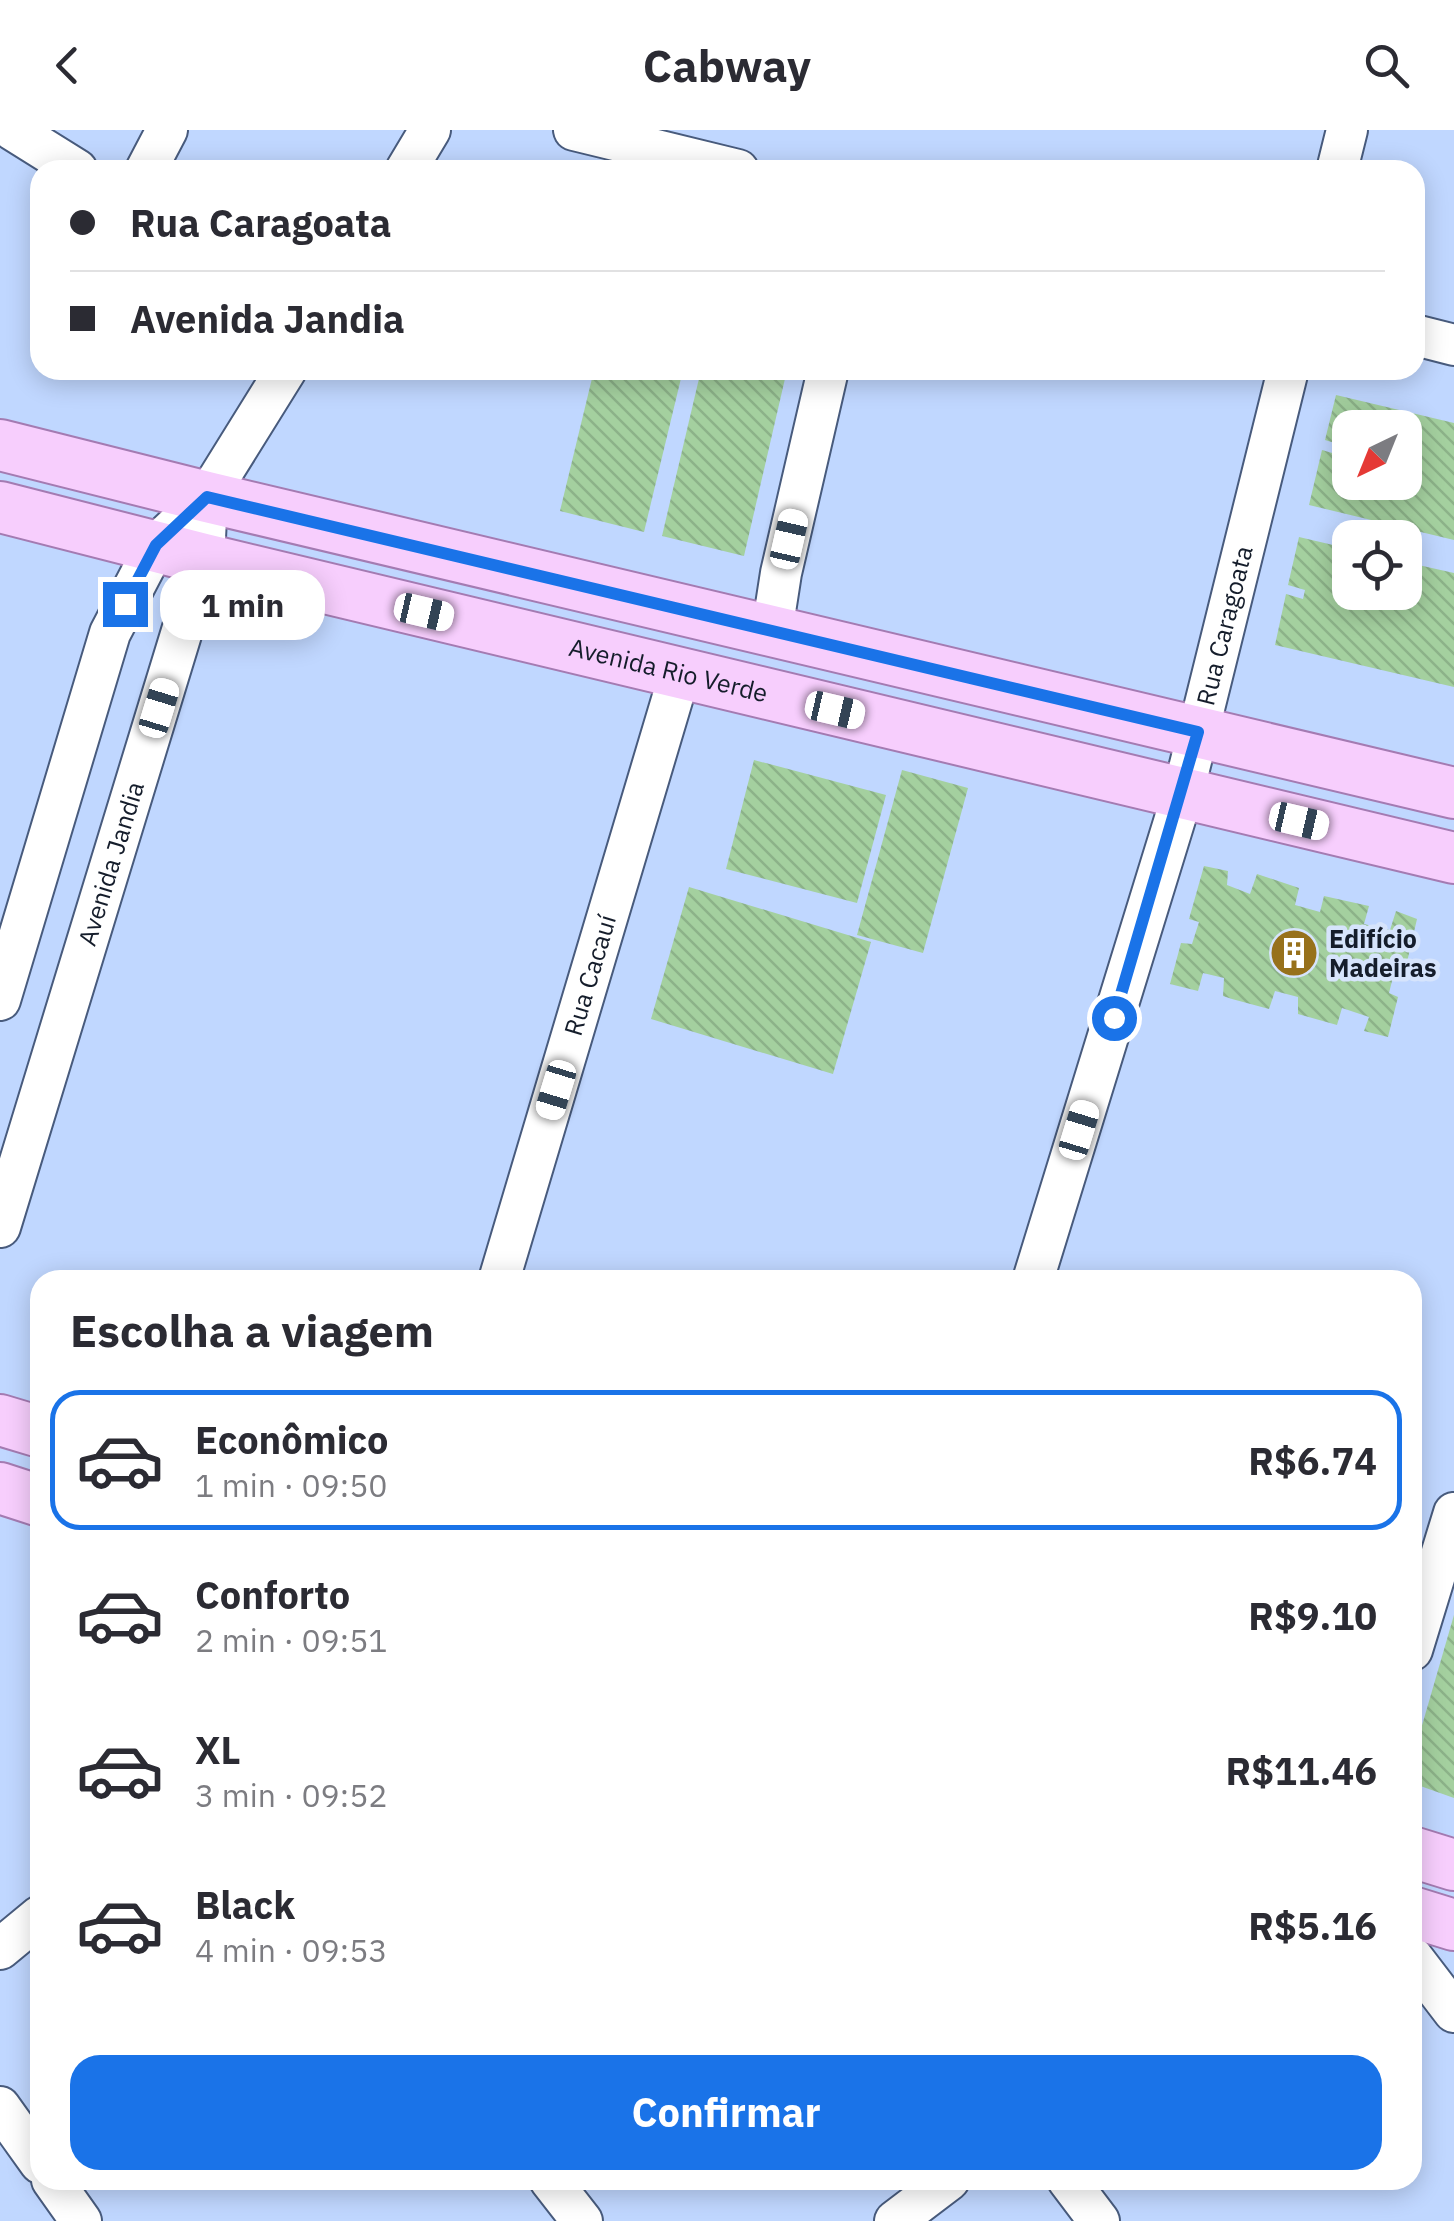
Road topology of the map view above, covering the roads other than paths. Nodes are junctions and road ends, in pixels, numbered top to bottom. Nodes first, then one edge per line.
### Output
1 (14, 130) edge
2 (167, 130) edge
3 (430, 130) edge
4 (574, 130) edge
5 (1347, 130) edge
6 (61, 160) edge
7 (151, 160) edge
8 (412, 160) edge
9 (697, 160) edge
10 (1340, 160) edge
11 (1425, 338) edge
12 (1454, 345) edge
13 (280, 380) edge
14 (826, 380) edge
15 (1286, 380) edge
16 (0, 445) edge
17 (207, 497) junction
18 (0, 507) edge
19 (156, 545) junction
20 (204, 559) junction
21 (772, 631) junction
22 (680, 674) junction
23 (1198, 732) junction
24 (1183, 793) junction
25 (1454, 793) edge
26 (1454, 858) edge
27 (0, 1000) edge
28 (0, 1227) edge
29 (502, 1270) edge
30 (1036, 1270) edge
31 (0, 1420) edge
32 (30, 1429) edge
33 (0, 1488) edge
34 (30, 1497) edge
35 (1454, 1512) edge
36 (1422, 1617) edge
37 (1422, 1855) edge
38 (1454, 1865) edge
39 (1422, 1915) edge
40 (30, 1924) edge
41 (1454, 1924) edge
42 (0, 1949) edge
43 (1422, 1970) edge
44 (1454, 2012) edge
45 (0, 2107) edge
46 (30, 2150) edge
47 (59, 2190) edge
48 (558, 2190) edge
49 (936, 2190) edge
50 (1076, 2190) edge
51 (81, 2221) edge
52 (582, 2221) edge
53 (895, 2221) edge
54 (1099, 2221) edge

1 - 6 street
2 - 7 street
3 - 8 street
4 - 9 street
5 - 10 street
11 - 12 street
13 - 17 street, Avenida Jandia
14 - 21 street
15 - 23 street, Rua Caragoata
16 - 17 main road
17 - 19 street, Avenida Jandia
17 - 20 street, Avenida Jandia
17 - 21 main road
18 - 19 main road, Avenida Rio Verde
19 - 20 main road, Avenida Rio Verde
19 - 27 street, Avenida Jandia
20 - 22 main road, Avenida Rio Verde
20 - 28 street, Avenida Jandia
21 - 23 main road
22 - 24 main road, Avenida Rio Verde
22 - 29 street, Rua Cacauí
23 - 24 street, Rua Caragoata
23 - 25 main road
24 - 26 main road, Avenida Rio Verde
24 - 30 street, Rua Caragoata
31 - 32 main road
33 - 34 main road
35 - 36 street
37 - 38 main road
39 - 41 main road
40 - 42 street
43 - 44 street
45 - 46 street
47 - 51 street
48 - 52 street
49 - 53 street
50 - 54 street

